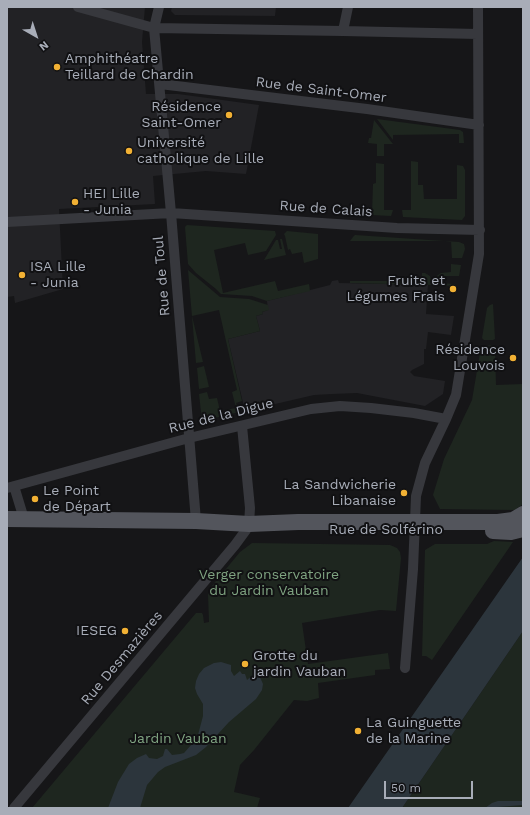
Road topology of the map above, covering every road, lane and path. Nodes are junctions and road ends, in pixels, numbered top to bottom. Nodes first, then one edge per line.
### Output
1 (78, 7) edge
2 (159, 7) edge
3 (348, 7) edge
4 (478, 7) edge
5 (154, 28) junction
6 (343, 31) junction
7 (478, 34) junction
8 (160, 84) junction
9 (479, 125) junction
10 (171, 213) junction
11 (7, 222) edge
12 (480, 230) junction
13 (446, 419) junction
14 (242, 426) junction
15 (189, 438) junction
16 (10, 487) edge
17 (24, 518) junction
18 (7, 519) edge
19 (522, 520) edge
20 (196, 521) junction
21 (249, 524) junction
22 (414, 526) junction
23 (405, 668) dead end
24 (14, 808) edge

1 - 5 street
2 - 5 street, Rue de Toul
3 - 6 street
4 - 7 street
5 - 6 street
5 - 8 street, Rue de Toul
6 - 7 street
7 - 9 street
8 - 9 street, Rue de Saint-Omer
8 - 10 street, Rue de Toul
9 - 12 street
10 - 11 street, Rue de Calais
10 - 12 street, Rue de Calais
10 - 15 street, Rue de Toul
12 - 13 street
13 - 14 street, Rue de la Digue
13 - 22 street
14 - 15 street, Rue de la Digue
14 - 21 street
15 - 16 street, Rue de la Digue
15 - 20 street, Rue de Toul
16 - 17 street
17 - 18 main road, Rue de Solférino
17 - 20 main road, Rue de Solférino
19 - 22 main road, Rue de Solférino
20 - 21 main road, Rue de Solférino
21 - 22 main road, Rue de Solférino
21 - 24 street, Rue Desmazières
22 - 23 street

